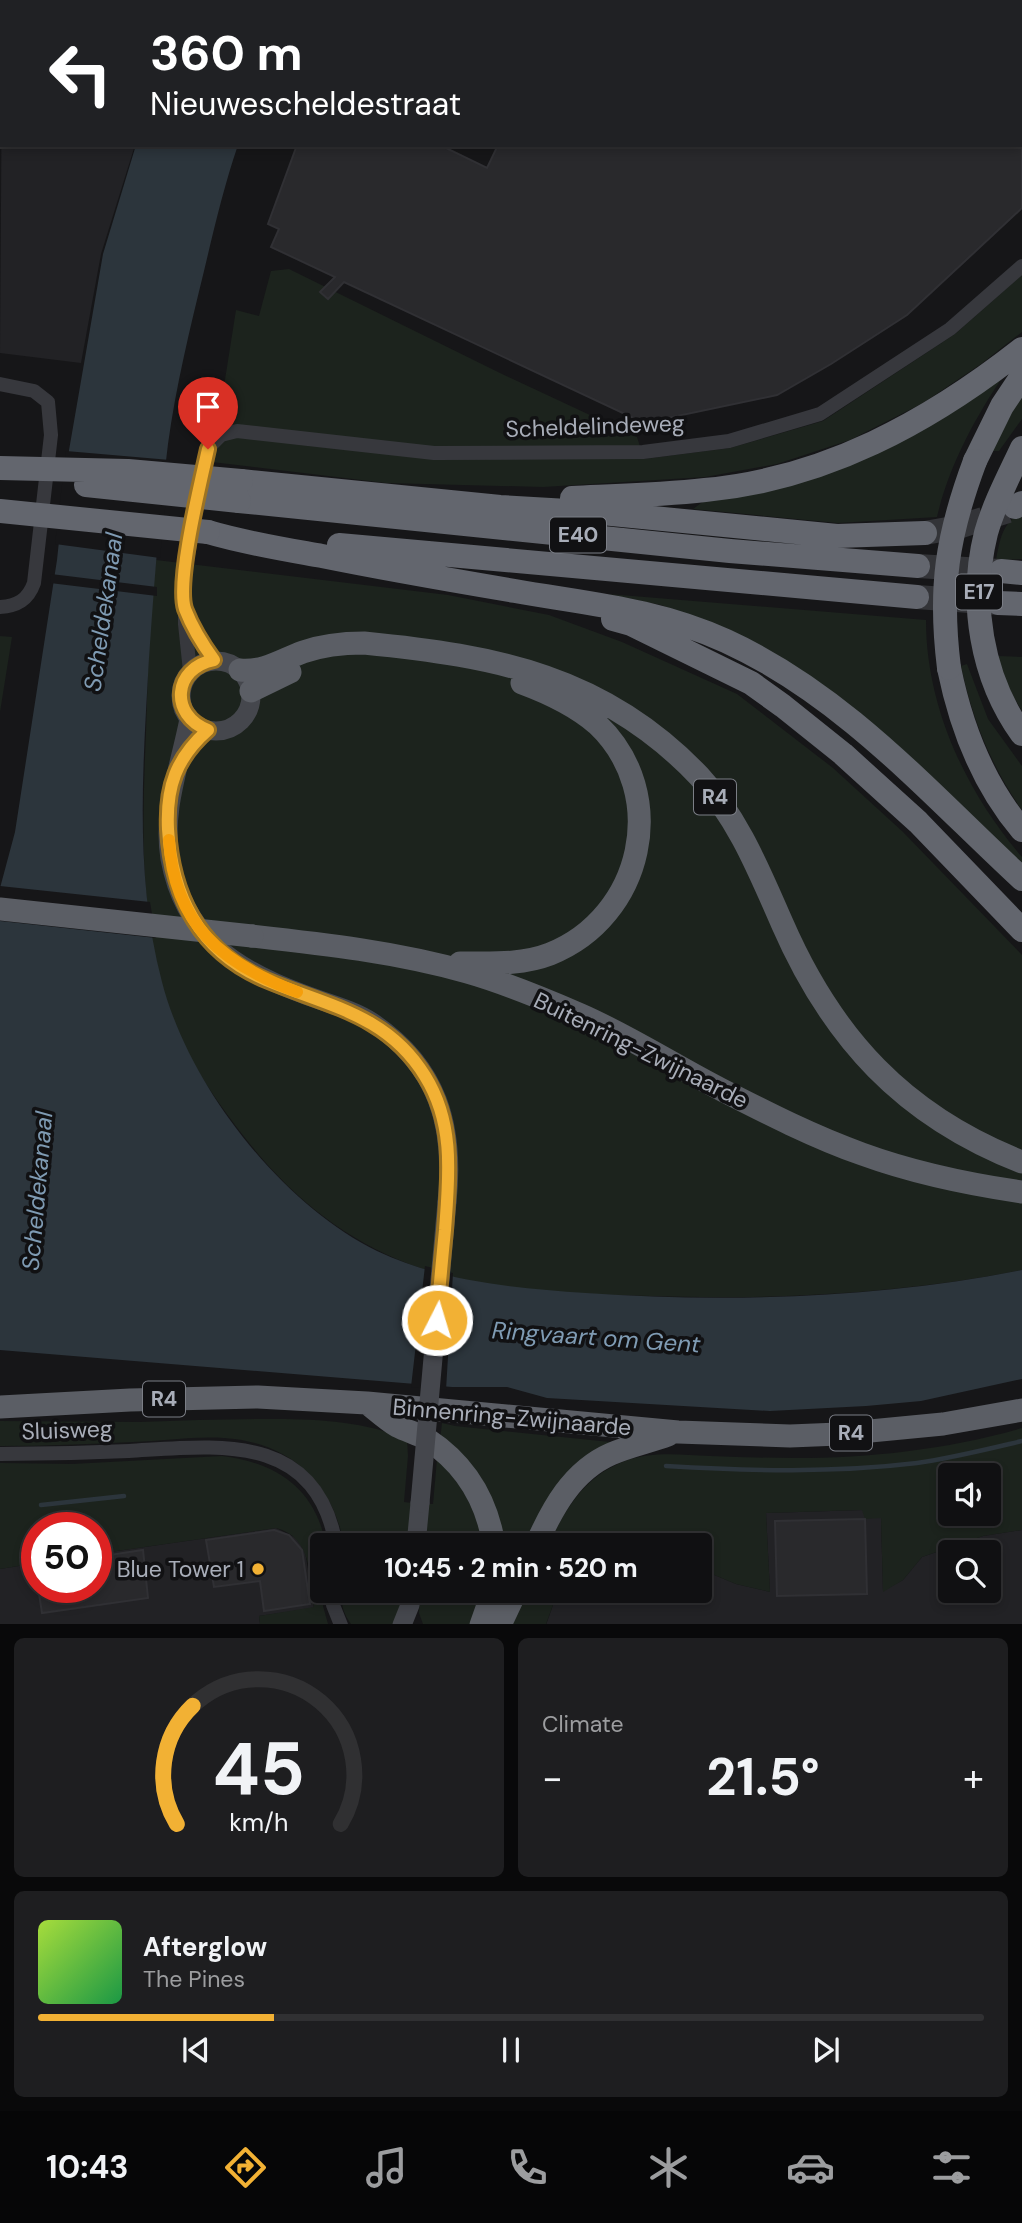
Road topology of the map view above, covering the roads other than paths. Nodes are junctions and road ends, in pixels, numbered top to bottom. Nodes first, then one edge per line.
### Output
1 (1022, 266) edge
2 (1022, 349) edge
3 (1022, 376) edge
4 (0, 384) edge
5 (1022, 449) edge
6 (0, 468) edge
7 (0, 476) edge
8 (240, 491) junction
9 (385, 496) junction
10 (0, 511) edge
11 (200, 532) junction
12 (925, 533) tunnel mouth
13 (235, 537) junction
14 (918, 566) tunnel mouth
15 (514, 591) junction
16 (917, 597) tunnel mouth
17 (0, 607) edge
18 (185, 607) junction
19 (214, 660) junction
20 (240, 670) junction
21 (190, 671) junction
22 (251, 691) junction
23 (189, 719) junction
24 (208, 730) junction
25 (1022, 734) edge
26 (180, 761) junction
27 (1022, 831) edge
28 (1022, 879) edge
29 (0, 909) edge
30 (1022, 930) edge
31 (429, 962) junction
32 (1022, 1162) edge
33 (1022, 1192) edge
34 (367, 1403) junction
35 (0, 1407) edge
36 (1022, 1410) edge
37 (677, 1432) junction
38 (0, 1454) edge
39 (334, 1533) edge
40 (417, 1533) edge
41 (491, 1533) edge
42 (542, 1533) edge
43 (333, 1603) edge
44 (409, 1603) edge
45 (412, 1603) edge
46 (491, 1603) edge
47 (506, 1603) edge
48 (489, 1622) edge
49 (341, 1624) edge
50 (402, 1624) edge
51 (415, 1624) edge

1 - 11 street, Scheldelindeweg
2 - 9 highway
3 - 27 highway, bridge
4 - 17 street
5 - 25 highway, E17, bridge
6 - 8 highway, bridge
7 - 8 highway, E40, bridge
8 - 9 highway
8 - 14 highway, E40
9 - 12 highway
10 - 11 highway, E40, bridge
11 - 13 highway, E40
11 - 18 street, Scheldelindeweg
13 - 15 highway
13 - 16 highway, E40
15 - 28 highway
15 - 30 highway
18 - 19 street
18 - 21 street, Scheldelindeweg
19 - 20 main road
19 - 21 main road
20 - 22 main road
20 - 32 highway, R4
21 - 23 main road
22 - 24 main road
22 - 31 highway
23 - 24 main road
23 - 26 main road
24 - 26 main road
26 - 40 main road, bridge
29 - 31 highway, Buitenring-Zwijnaarde, bridge
31 - 33 highway, Buitenring-Zwijnaarde
34 - 35 highway, Binnenring-Zwijnaarde / R4
34 - 37 highway, Binnenring-Zwijnaarde / R4
34 - 41 highway
36 - 37 highway, Binnenring-Zwijnaarde / R4
37 - 42 highway, R4
38 - 39 street, Sluisweg / R4
43 - 49 street
44 - 50 main road
45 - 51 main road
46 - 48 highway
47 - 48 highway

